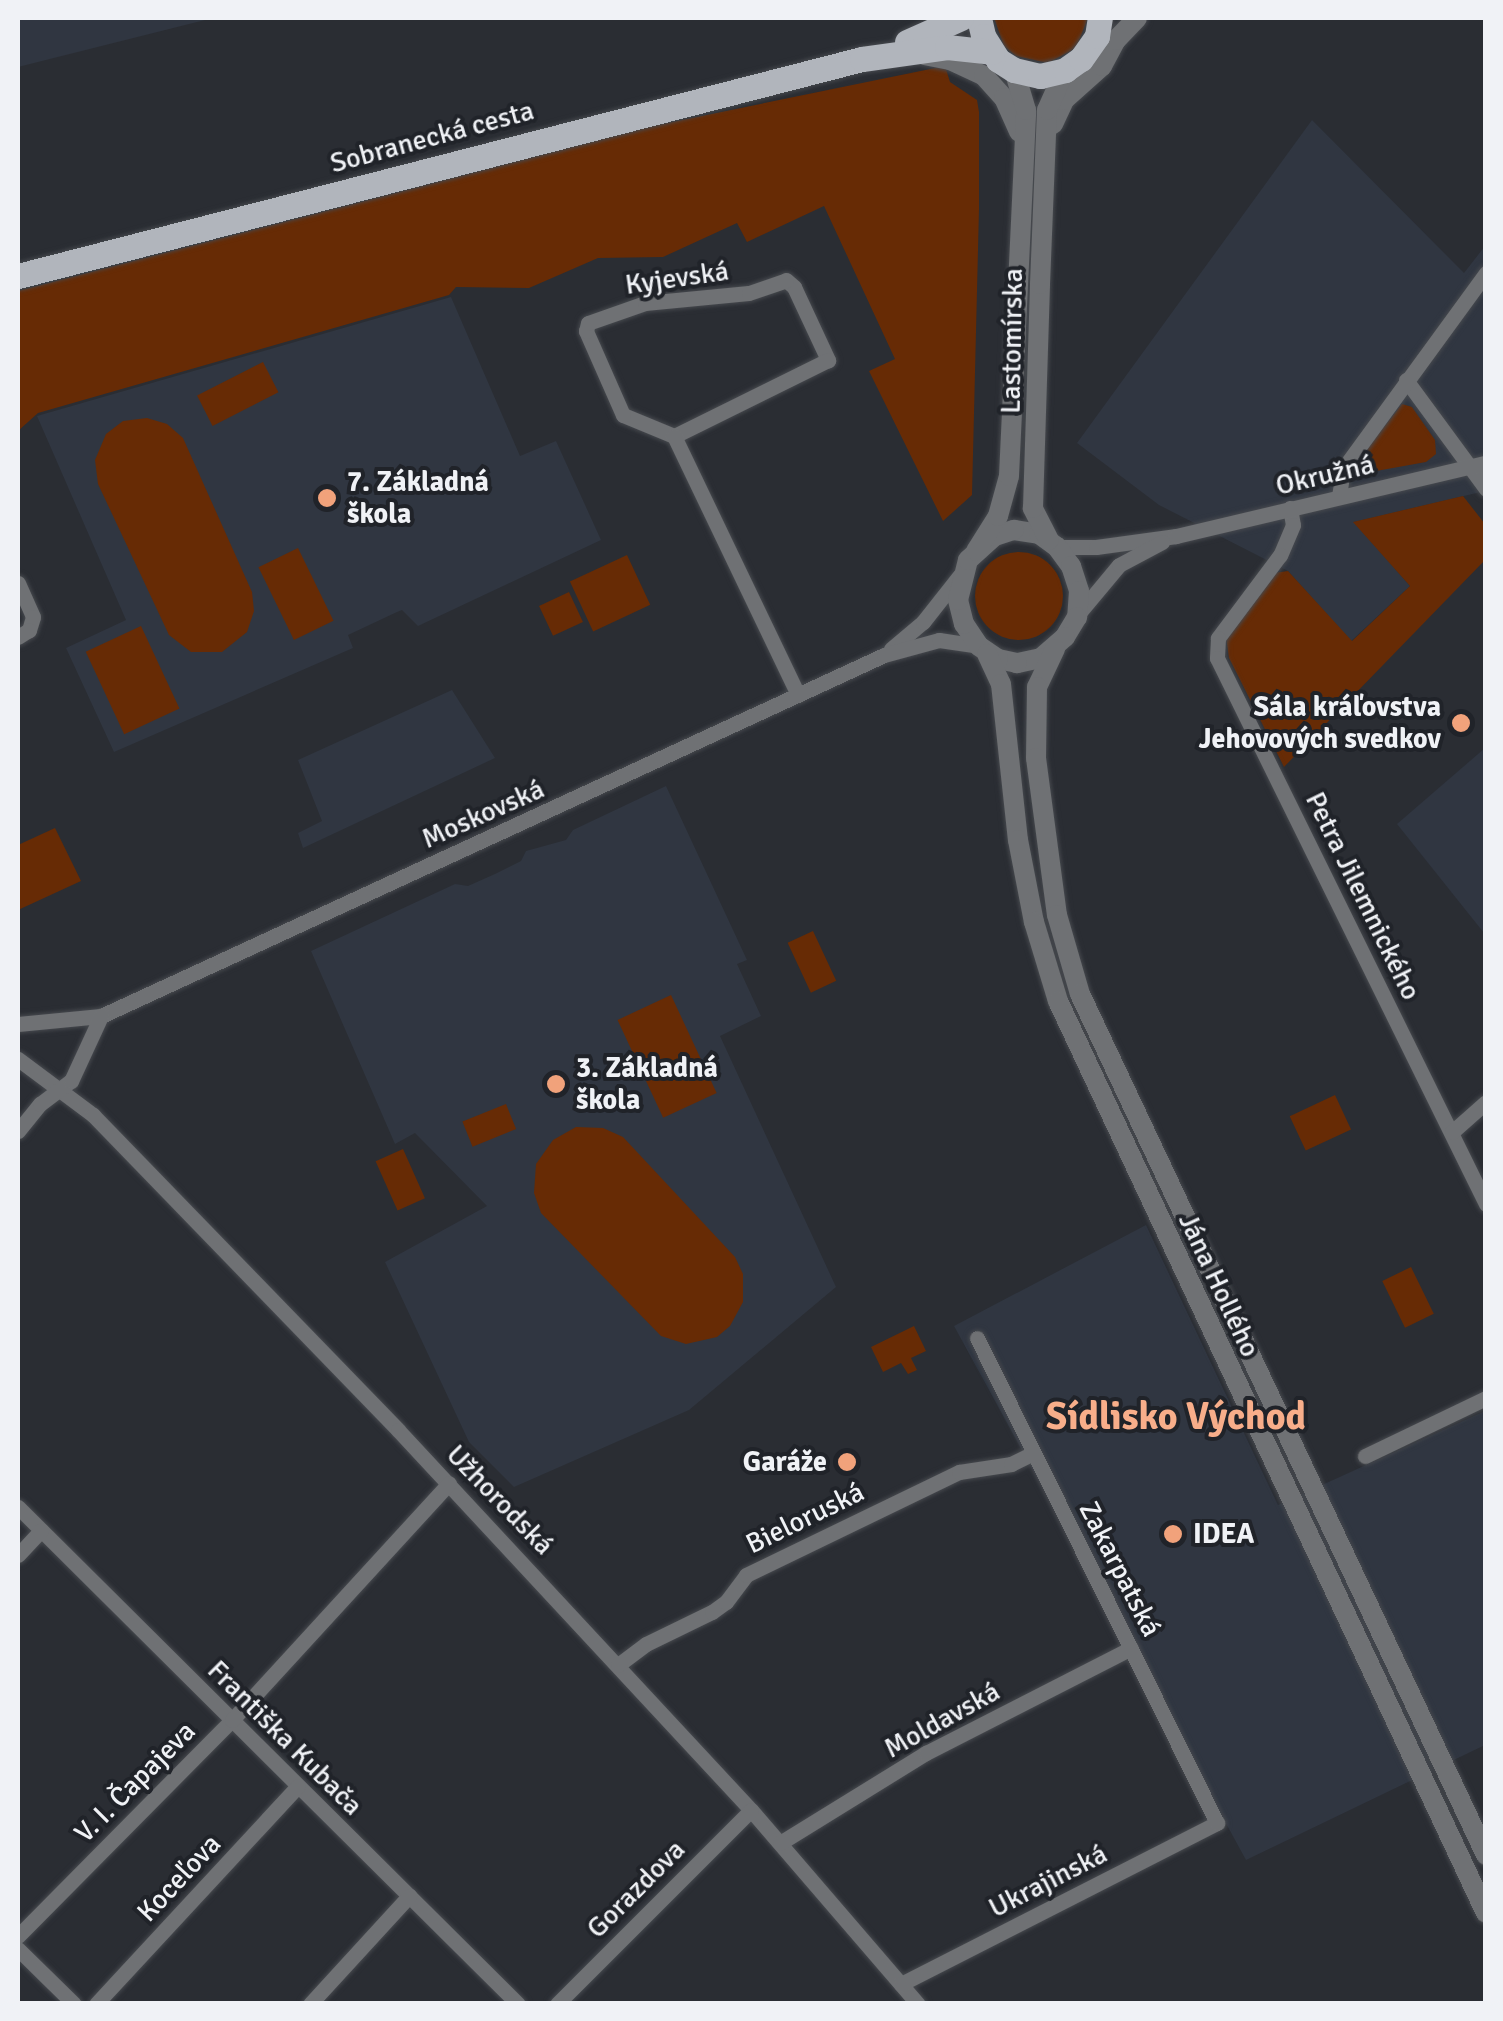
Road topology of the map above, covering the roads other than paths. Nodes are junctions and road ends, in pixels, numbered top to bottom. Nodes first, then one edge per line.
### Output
1 (938, 18) edge
2 (961, 18) edge
3 (979, 18) edge
4 (1136, 18) edge
5 (1103, 21) edge
6 (916, 46) junction
7 (992, 52) junction
8 (1014, 70) junction
9 (1065, 70) junction
10 (1022, 138) junction
11 (1048, 140) junction
12 (1486, 273) edge
13 (18, 276) edge
14 (1017, 284) junction
15 (1040, 284) junction
16 (1406, 380) junction
17 (674, 436) junction
18 (1477, 465) edge
19 (1486, 489) edge
20 (1339, 497) junction
21 (1290, 508) junction
22 (1176, 536) junction
23 (1053, 544) junction
24 (976, 552) junction
25 (962, 571) junction
26 (18, 583) edge
27 (1077, 617) junction
28 (18, 637) edge
29 (1054, 649) junction
30 (983, 650) junction
31 (884, 655) junction
32 (798, 695) junction
33 (1057, 915) junction
34 (1034, 922) junction
35 (101, 1016) junction
36 (18, 1024) edge
37 (18, 1060) edge
38 (62, 1090) junction
39 (1486, 1102) edge
40 (18, 1132) edge
41 (1452, 1132) junction
42 (1162, 1173) junction
43 (1140, 1184) junction
44 (1486, 1204) edge
45 (977, 1338) dead end
46 (1486, 1398) edge
47 (1034, 1453) junction
48 (1365, 1456) dead end
49 (448, 1483) junction
50 (18, 1507) edge
51 (41, 1530) junction
52 (18, 1555) edge
53 (1131, 1648) junction
54 (618, 1665) junction
55 (232, 1720) junction
56 (1438, 1752) junction
57 (1415, 1763) junction
58 (298, 1786) junction
59 (750, 1810) junction
60 (1217, 1823) joint
61 (780, 1843) junction
62 (1486, 1854) edge
63 (410, 1896) junction
64 (1486, 1913) edge
65 (18, 1936) edge
66 (18, 1949) edge
67 (901, 1984) junction
68 (73, 2003) edge
69 (96, 2004) edge
70 (310, 2004) edge
71 (518, 2004) edge
72 (557, 2004) edge
73 (918, 2004) edge

1 - 6 street
2 - 6 main road
3 - 7 main road
4 - 11 street
5 - 9 main road
6 - 7 main road, Sobranecká cesta
6 - 10 street
6 - 13 main road, Sobranecká cesta
7 - 8 main road
8 - 9 main road
8 - 10 street
9 - 11 street, Lastomírska
10 - 14 street
11 - 15 street, Lastomírska
12 - 16 street
14 - 15 street
14 - 24 street
15 - 23 street, Lastomírska
16 - 18 street
16 - 20 street
17 - 17 street, Kyjevská
17 - 32 street
18 - 19 street
18 - 20 street, Okružná
20 - 21 street, Okružná
21 - 22 street, Okružná
21 - 41 street, Petra Jilemnického
22 - 23 street
22 - 27 street
23 - 24 street
23 - 27 street
24 - 25 street
25 - 30 street
25 - 31 street
26 - 28 street
27 - 29 street
29 - 30 street
29 - 33 street, Jána Hollého
30 - 31 street
30 - 34 street, Jána Hollého
31 - 32 street, Moskovská
32 - 35 street, Moskovská
33 - 34 street
33 - 42 street, Jána Hollého
34 - 43 street, Jána Hollého
35 - 36 street, Moskovská
35 - 38 street
37 - 38 street, Užhorodská
38 - 40 street
38 - 49 street, Užhorodská
39 - 41 street
41 - 44 street, Petra Jilemnického
42 - 43 street
42 - 56 street, Jána Hollého
43 - 57 street, Jána Hollého
45 - 47 street, Zakarpatská
46 - 48 street
47 - 53 street, Zakarpatská
47 - 54 street, Bieloruská
49 - 54 street, Užhorodská
49 - 55 street, V. I. Čapajeva
50 - 51 street, Františka Kubača
51 - 52 street
51 - 55 street, Františka Kubača
53 - 60 street, Zakarpatská
53 - 61 street, Moldavská
54 - 59 street, Užhorodská
55 - 58 street, Františka Kubača
55 - 65 street, V. I. Čapajeva
56 - 57 street
56 - 62 street, Jána Hollého
57 - 64 street, Jána Hollého
58 - 63 street, Františka Kubača
58 - 69 street, Koceľova
59 - 61 street, Užhorodská
59 - 72 street, Gorazdova
60 - 67 street, Ukrajinská
61 - 67 street, Užhorodská
63 - 70 street
63 - 71 street, Františka Kubača
66 - 68 street
67 - 73 street, Užhorodská

